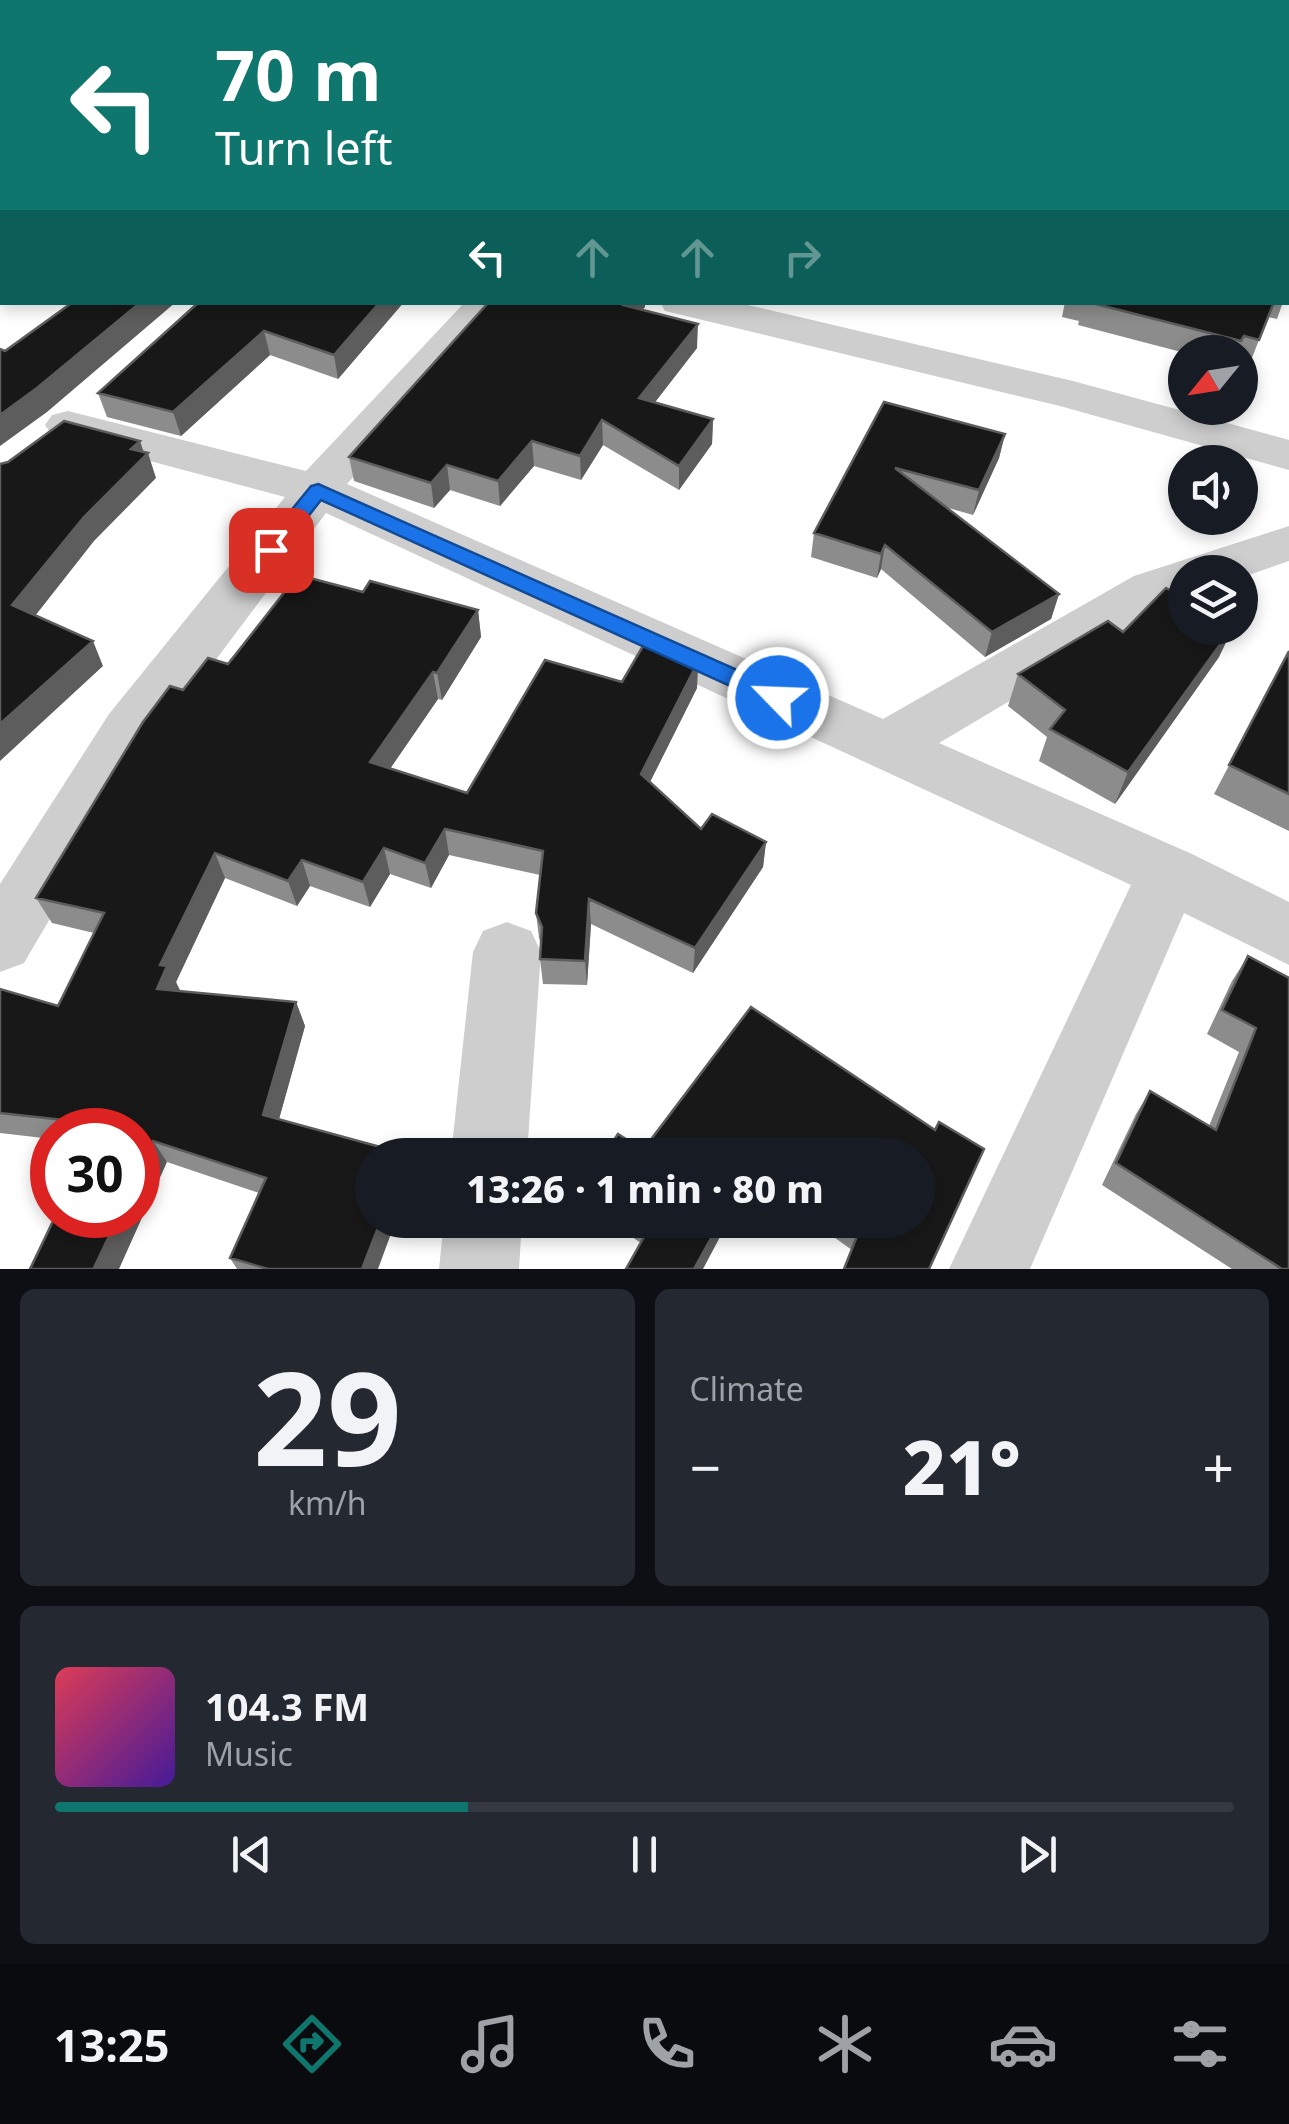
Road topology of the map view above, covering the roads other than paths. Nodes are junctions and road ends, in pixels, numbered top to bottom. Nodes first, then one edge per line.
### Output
1 (486, 305) edge
2 (693, 305) edge
3 (108, 388) edge
4 (1289, 455) edge
5 (318, 490) junction
6 (1289, 543) edge
7 (1253, 555) edge
8 (1168, 584) edge
9 (885, 746) junction
10 (1169, 873) junction
11 (1289, 935) edge
12 (0, 942) edge
13 (506, 952) dead end
14 (490, 1138) edge
15 (481, 1238) edge
16 (478, 1269) edge
17 (989, 1269) edge

1 - 5 street
2 - 4 street
3 - 5 street
5 - 9 street
5 - 12 street
6 - 7 street
8 - 9 street
9 - 10 street
10 - 11 street
10 - 17 street
13 - 14 street
15 - 16 street

